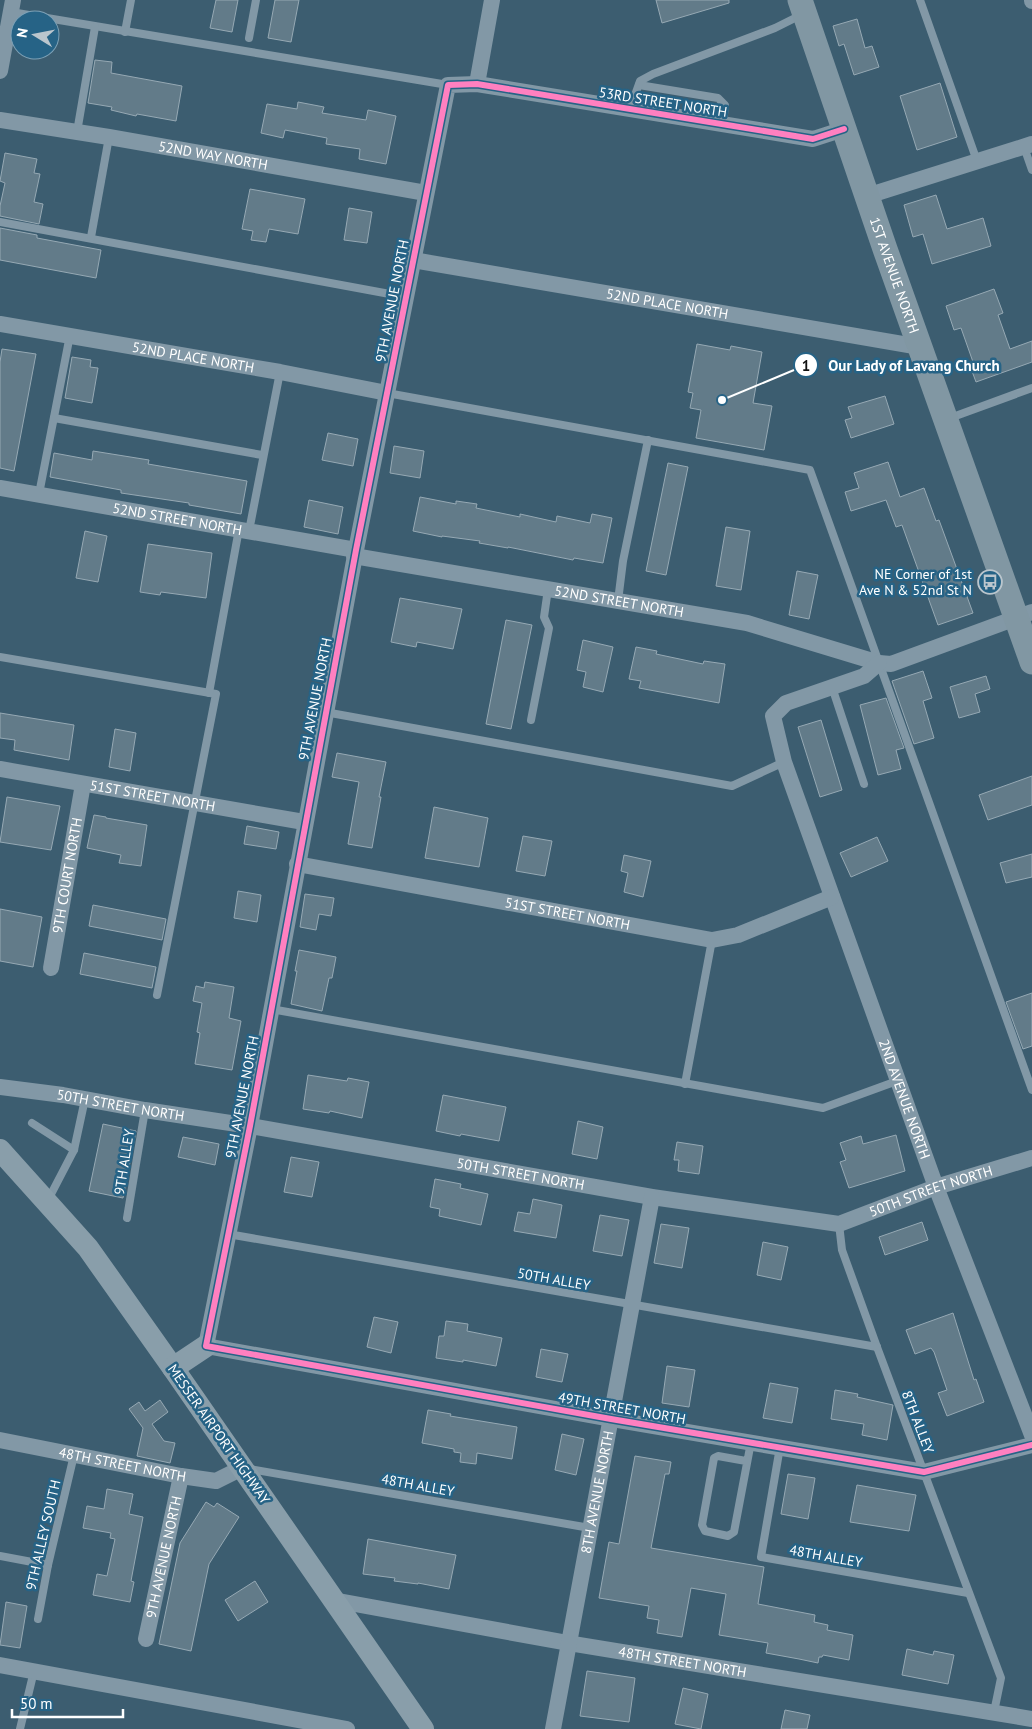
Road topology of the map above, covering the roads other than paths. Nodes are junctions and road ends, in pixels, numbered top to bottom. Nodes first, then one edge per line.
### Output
1 (131, 0) edge
2 (256, 0) edge
3 (492, 0) edge
4 (920, 0) edge
5 (12, 6) edge
6 (802, 6) edge
7 (95, 27) junction
8 (125, 32) junction
9 (249, 38) dead end
10 (0, 71) edge
11 (477, 84) junction
12 (448, 85) junction
13 (639, 85) junction
14 (630, 109) junction
15 (0, 120) edge
16 (723, 124) junction
17 (844, 129) junction
18 (76, 132) junction
19 (109, 137) junction
20 (1028, 146) edge
21 (977, 161) junction
22 (1032, 170) edge
23 (426, 193) junction
24 (867, 196) junction
25 (0, 222) edge
26 (91, 238) junction
27 (413, 260) junction
28 (406, 297) junction
29 (0, 324) edge
30 (70, 335) junction
31 (920, 347) junction
32 (280, 372) junction
33 (1032, 388) edge
34 (387, 393) junction
35 (54, 418) junction
36 (946, 419) junction
37 (648, 440) junction
38 (262, 455) junction
39 (0, 488) edge
40 (39, 494) junction
41 (244, 530) junction
42 (355, 553) junction
43 (548, 589) junction
44 (618, 601) junction
45 (1024, 614) edge
46 (0, 657) edge
47 (1032, 662) edge
48 (879, 663) junction
49 (832, 687) junction
50 (209, 693) junction
51 (325, 712) junction
52 (532, 720) dead end
53 (784, 762) junction
54 (0, 769) edge
55 (83, 784) junction
56 (864, 784) dead end
57 (195, 803) junction
58 (304, 822) junction
59 (296, 864) junction
60 (832, 897) junction
61 (712, 940) junction
62 (51, 968) dead end
63 (157, 995) dead end
64 (270, 1009) junction
65 (897, 1080) junction
66 (685, 1084) junction
67 (0, 1087) edge
68 (1032, 1090) edge
69 (85, 1100) junction
70 (146, 1110) junction
71 (32, 1123) dead end
72 (250, 1126) junction
73 (0, 1150) edge
74 (74, 1150) junction
75 (1032, 1158) edge
76 (936, 1188) junction
77 (652, 1197) junction
78 (47, 1202) junction
79 (127, 1218) dead end
80 (839, 1224) junction
81 (228, 1234) junction
82 (632, 1305) junction
83 (206, 1346) junction
84 (876, 1347) junction
85 (173, 1368) junction
86 (610, 1419) junction
87 (1032, 1434) edge
88 (0, 1440) edge
89 (750, 1442) junction
90 (1032, 1445) edge
91 (780, 1448) junction
92 (74, 1455) junction
93 (746, 1461) junction
94 (242, 1468) junction
95 (924, 1472) junction
96 (181, 1476) junction
97 (590, 1528) junction
98 (0, 1556) edge
99 (48, 1565) junction
100 (968, 1593) junction
101 (333, 1600) junction
102 (38, 1620) dead end
103 (146, 1639) dead end
104 (568, 1643) junction
105 (0, 1665) edge
106 (34, 1671) junction
107 (994, 1712) junction
108 (1032, 1719) edge
109 (20, 1729) edge
110 (347, 1729) edge
111 (423, 1729) edge
112 (553, 1729) edge

1 - 8 lane
2 - 9 lane
3 - 11 street
4 - 21 lane
5 - 7 lane
5 - 10 street
6 - 13 lane
6 - 17 main road, 1ST AVENUE NORTH
7 - 8 lane
7 - 18 lane
8 - 12 lane
11 - 12 street
11 - 14 street, 53RD STREET NORTH
12 - 23 street, 9TH AVENUE NORTH
13 - 14 lane
13 - 16 lane
14 - 16 street, 53RD STREET NORTH
15 - 18 street, 52ND WAY NORTH
16 - 17 street, 53RD STREET NORTH
17 - 24 main road, 1ST AVENUE NORTH
18 - 19 street, 52ND WAY NORTH
19 - 23 street, 52ND WAY NORTH
19 - 26 lane
20 - 21 street
20 - 22 lane
21 - 24 street
23 - 27 street, 9TH AVENUE NORTH
24 - 31 main road, 1ST AVENUE NORTH
25 - 26 lane
26 - 28 lane
27 - 28 street, 9TH AVENUE NORTH
27 - 31 street, 52ND PLACE NORTH
28 - 34 street, 9TH AVENUE NORTH
29 - 30 street, 52ND PLACE NORTH
30 - 32 street, 52ND PLACE NORTH
30 - 35 lane
31 - 36 main road, 1ST AVENUE NORTH
32 - 34 street, 52ND PLACE NORTH
32 - 38 lane
33 - 36 lane
34 - 37 lane
34 - 42 street, 9TH AVENUE NORTH
35 - 38 lane
35 - 40 lane
36 - 45 main road, 1ST AVENUE NORTH
37 - 44 lane
37 - 48 lane
38 - 41 lane
39 - 40 street, 52ND STREET NORTH
40 - 41 street, 52ND STREET NORTH
41 - 42 street, 52ND STREET NORTH
41 - 50 lane
42 - 43 street, 52ND STREET NORTH
42 - 51 street, 9TH AVENUE NORTH
43 - 44 street, 52ND STREET NORTH
43 - 52 lane
44 - 48 street, 52ND STREET NORTH
45 - 47 main road, 1ST AVENUE NORTH
45 - 48 street, 52ND STREET NORTH
46 - 50 lane
48 - 49 street, 52ND STREET NORTH
48 - 68 lane
49 - 53 street, 52ND STREET NORTH
49 - 56 lane
50 - 57 lane
51 - 53 lane
51 - 58 street, 9TH AVENUE NORTH
53 - 60 street, 2ND AVENUE NORTH
54 - 55 street, 51ST STREET NORTH
55 - 57 street, 51ST STREET NORTH
55 - 62 street, 9TH COURT NORTH
57 - 58 street, 51ST STREET NORTH
57 - 63 lane
58 - 59 street, 9TH AVENUE NORTH
59 - 61 street, 51ST STREET NORTH
59 - 64 street, 9TH AVENUE NORTH
60 - 61 street, 51ST STREET NORTH
60 - 65 street, 2ND AVENUE NORTH
61 - 66 lane
64 - 66 lane
64 - 72 street, 9TH AVENUE NORTH
65 - 66 lane
65 - 76 street, 2ND AVENUE NORTH
67 - 69 street, 50TH STREET NORTH
69 - 70 street, 50TH STREET NORTH
69 - 74 lane
70 - 72 street, 50TH STREET NORTH
70 - 79 lane, 9TH ALLEY
71 - 74 lane
72 - 77 street, 50TH STREET NORTH
72 - 81 street, 9TH AVENUE NORTH
73 - 78 main road, MESSER AIRPORT HIGHWAY
74 - 78 lane
75 - 76 street, 50TH STREET NORTH
76 - 80 street, 50TH STREET NORTH
76 - 87 street, 2ND AVENUE NORTH
77 - 80 street, 50TH STREET NORTH
77 - 82 street, 8TH AVENUE NORTH
78 - 85 main road, MESSER AIRPORT HIGHWAY
80 - 84 lane, 8TH ALLEY
81 - 82 lane, 50TH ALLEY
81 - 83 street, 9TH AVENUE NORTH
82 - 84 lane, 50TH ALLEY
82 - 86 street, 8TH AVENUE NORTH
83 - 85 main road
83 - 86 street, 49TH STREET NORTH
84 - 95 lane, 8TH ALLEY
85 - 94 main road, MESSER AIRPORT HIGHWAY
86 - 89 street, 49TH STREET NORTH
86 - 97 street, 8TH AVENUE NORTH
88 - 92 street, 48TH STREET NORTH
89 - 91 street, 49TH STREET NORTH
89 - 93 lane
90 - 95 street, 49TH STREET NORTH
91 - 95 street, 49TH STREET NORTH
91 - 100 lane, 48TH ALLEY
92 - 96 street, 48TH STREET NORTH
92 - 99 lane, 9TH ALLEY SOUTH
93 - 93 lane
94 - 96 street, 48TH STREET NORTH
94 - 97 lane, 48TH ALLEY
94 - 101 main road, MESSER AIRPORT HIGHWAY
95 - 100 lane, 8TH ALLEY
96 - 103 street, 9TH AVENUE NORTH
97 - 104 street, 8TH AVENUE NORTH
98 - 99 lane
99 - 102 lane, 9TH ALLEY SOUTH
100 - 107 lane, 8TH ALLEY
101 - 104 street, 48TH STREET NORTH
101 - 111 main road, MESSER AIRPORT HIGHWAY
104 - 107 street, 48TH STREET NORTH
104 - 112 street, 8TH AVENUE NORTH
105 - 106 street
106 - 109 lane
106 - 110 street
107 - 108 street, 48TH STREET NORTH

